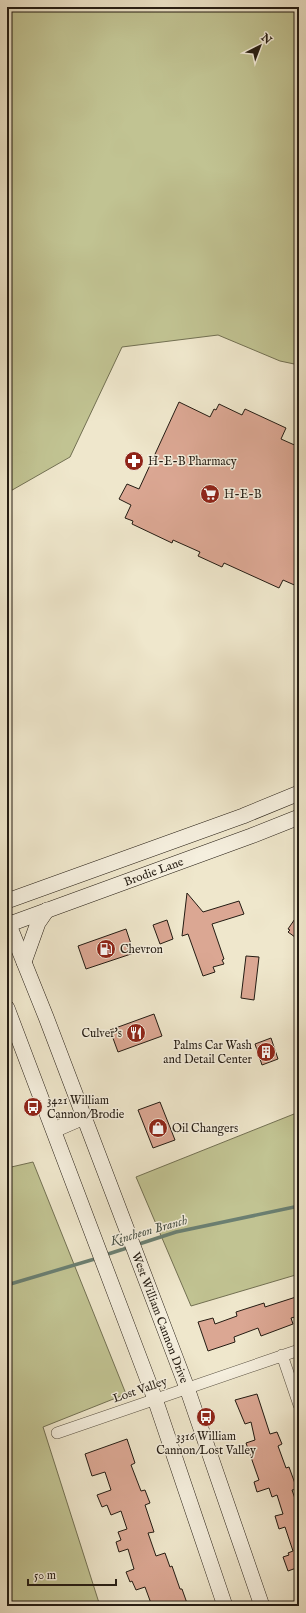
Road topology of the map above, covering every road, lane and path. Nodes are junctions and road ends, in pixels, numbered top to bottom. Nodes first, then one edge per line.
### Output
1 (299, 793) edge
2 (299, 817) edge
3 (7, 901) edge
4 (47, 910) junction
5 (8, 923) edge
6 (24, 962) junction
7 (7, 1008) edge
8 (84, 1117) junction
9 (54, 1130) junction
10 (299, 1350) edge
11 (282, 1355) junction
12 (187, 1388) junction
13 (155, 1399) junction
14 (299, 1406) edge
15 (57, 1433) dead end
16 (225, 1606) edge
17 (262, 1606) edge

1 - 3 main road, Brodie Lane
2 - 4 main road, Brodie Lane
4 - 5 main road, Brodie Lane
4 - 6 main road
5 - 6 main road, West William Cannon Drive
6 - 8 main road, West William Cannon Drive
7 - 9 main road
8 - 9 main road
8 - 12 main road, West William Cannon Drive
9 - 13 main road
10 - 11 street, Lost Valley
11 - 12 street, Lost Valley
11 - 14 street
12 - 13 street, Lost Valley
12 - 17 main road, West William Cannon Drive
13 - 15 street, Lost Valley
13 - 16 main road

